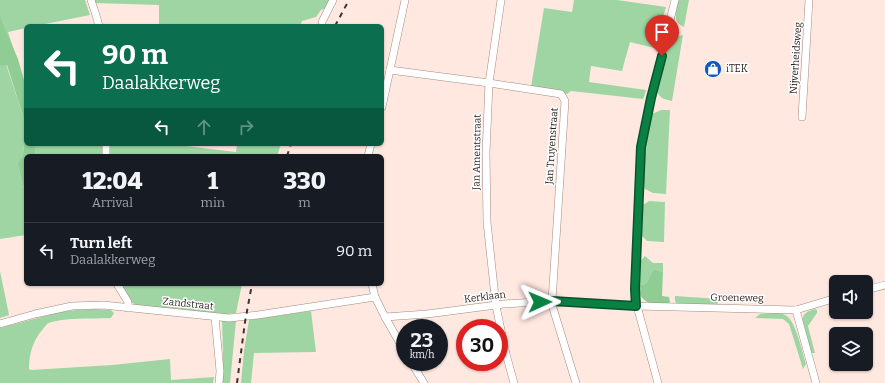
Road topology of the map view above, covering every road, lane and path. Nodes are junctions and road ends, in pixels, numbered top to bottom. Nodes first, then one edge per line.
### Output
1 (91, 0) edge
2 (333, 0) edge
3 (405, 0) edge
4 (501, 0) edge
5 (675, 0) edge
6 (809, 0) edge
7 (322, 22) dead end
8 (98, 24) edge
9 (390, 70) junction
10 (489, 83) junction
11 (384, 98) edge
12 (802, 117) dead end
13 (885, 285) edge
14 (118, 286) edge
15 (372, 286) edge
16 (873, 288) edge
17 (375, 297) junction
18 (829, 300) edge
19 (552, 301) junction
20 (496, 306) junction
21 (636, 306) junction
22 (128, 308) junction
23 (796, 310) junction
24 (215, 317) junction
25 (385, 317) junction
26 (0, 324) edge
27 (396, 336) edge
28 (417, 371) edge
29 (219, 383) edge
30 (424, 383) edge
31 (514, 383) edge
32 (576, 383) edge
33 (658, 383) edge
34 (816, 383) edge

1 - 8 street
2 - 7 street
3 - 9 street
4 - 10 street, Jan Amentstraat
5 - 21 street
6 - 12 street, Nijverheidsweg
9 - 10 street, Jan Truyenstraat
9 - 11 street
10 - 19 street, Jan Truyenstraat
10 - 20 street, Jan Amentstraat
13 - 16 street
14 - 22 street
15 - 17 street
17 - 24 street, Zandstraat
17 - 25 street
18 - 23 street, Groeneweg
19 - 20 street, Kerklaan
19 - 21 street, Kerklaan
19 - 32 street
20 - 25 street, Kerklaan
20 - 31 street, Jan Amentstraat
21 - 23 street, Groeneweg
21 - 33 street
22 - 24 street, Zandstraat
22 - 26 street, Zandstraat
23 - 34 street
24 - 29 street
25 - 27 street
28 - 30 street

